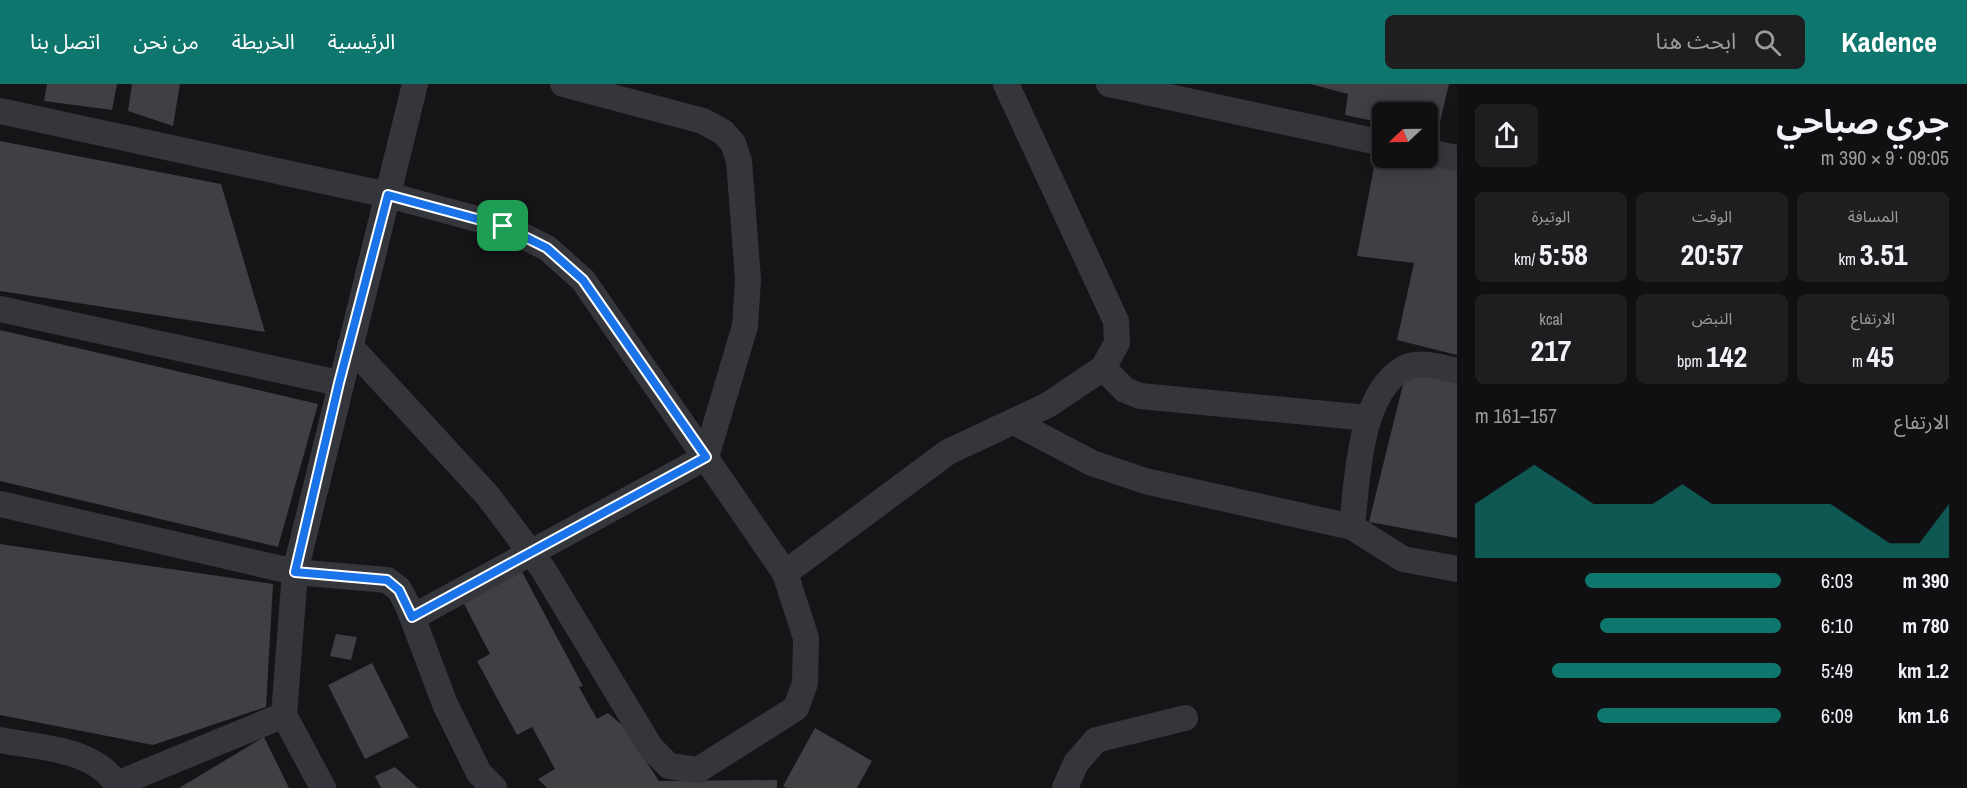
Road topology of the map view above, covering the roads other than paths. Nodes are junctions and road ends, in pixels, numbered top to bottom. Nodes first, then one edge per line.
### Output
1 (415, 84) edge
2 (563, 84) edge
3 (1006, 84) edge
4 (1109, 84) edge
5 (0, 111) edge
6 (1372, 141) edge
7 (1438, 154) edge
8 (1457, 158) edge
9 (388, 195) junction
10 (0, 309) edge
11 (350, 346) junction
12 (1103, 368) junction
13 (1457, 371) edge
14 (339, 383) junction
15 (1368, 418) junction
16 (1014, 422) junction
17 (706, 457) junction
18 (0, 504) edge
19 (1352, 527) junction
20 (530, 552) junction
21 (1457, 569) edge
22 (295, 572) junction
23 (785, 573) junction
24 (412, 617) junction
25 (284, 715) junction
26 (1185, 718) dead end
27 (0, 740) edge
28 (118, 786) edge
29 (323, 788) edge
30 (494, 788) edge
31 (1065, 788) edge

1 - 9 street
2 - 17 street
3 - 12 street
4 - 6 street
5 - 9 street
7 - 8 street
9 - 11 street
9 - 17 street
10 - 14 street
11 - 14 street
11 - 20 street
12 - 15 street
12 - 16 street
13 - 15 street
14 - 22 street
15 - 19 street
16 - 19 street
16 - 23 street
17 - 20 street
17 - 23 street
18 - 22 street
19 - 21 street
20 - 23 street
20 - 24 street
22 - 24 street
22 - 25 street
24 - 30 street
25 - 28 street
25 - 29 street
26 - 31 street
27 - 28 street

